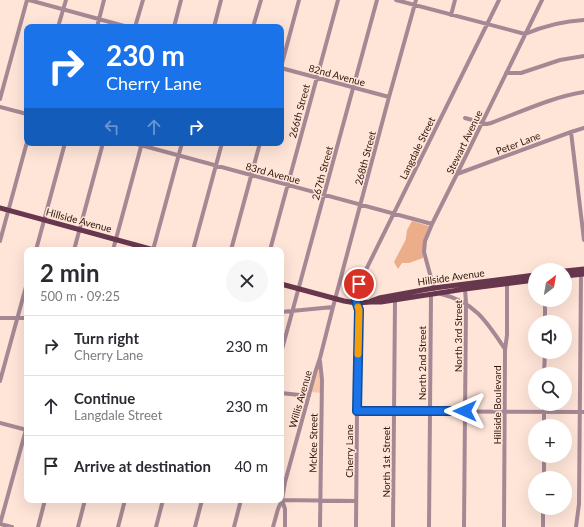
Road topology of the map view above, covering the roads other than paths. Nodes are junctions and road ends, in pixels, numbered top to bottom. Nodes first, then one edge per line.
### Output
1 (28, 0) edge
2 (66, 0) edge
3 (104, 0) edge
4 (142, 0) edge
5 (181, 0) edge
6 (221, 0) edge
7 (261, 0) edge
8 (299, 0) edge
9 (338, 0) edge
10 (377, 0) edge
11 (396, 0) edge
12 (416, 0) edge
13 (455, 0) edge
14 (499, 0) edge
15 (542, 0) edge
16 (415, 5) junction
17 (63, 9) junction
18 (451, 15) junction
19 (99, 19) junction
20 (584, 20) edge
21 (59, 24) edge
22 (98, 24) edge
23 (117, 24) edge
24 (136, 24) edge
25 (175, 24) edge
26 (215, 24) edge
27 (255, 24) edge
28 (487, 25) junction
29 (525, 34) junction
30 (584, 56) edge
31 (284, 57) edge
32 (284, 69) edge
33 (506, 73) junction
34 (317, 78) junction
35 (353, 88) junction
36 (584, 92) edge
37 (389, 97) junction
38 (0, 99) edge
39 (0, 107) edge
40 (24, 113) edge
41 (466, 118) dead end
42 (482, 122) junction
43 (584, 128) edge
44 (571, 132) junction
45 (26, 146) edge
46 (64, 146) edge
47 (103, 146) edge
48 (141, 146) edge
49 (149, 146) edge
50 (181, 146) edge
51 (221, 146) edge
52 (259, 146) edge
53 (179, 155) junction
54 (216, 166) junction
55 (457, 174) junction
56 (252, 175) junction
57 (288, 185) junction
58 (324, 195) junction
59 (361, 205) junction
60 (0, 208) edge
61 (8, 210) junction
62 (393, 214) junction
63 (583, 218) edge
64 (44, 220) junction
65 (432, 224) junction
66 (80, 230) junction
67 (116, 240) junction
68 (584, 240) edge
69 (0, 241) edge
70 (37, 247) edge
71 (75, 247) edge
72 (114, 247) edge
73 (142, 247) edge
74 (154, 247) edge
75 (194, 247) edge
76 (232, 247) edge
77 (271, 247) edge
78 (584, 269) edge
79 (572, 270) edge
80 (582, 274) edge
81 (572, 275) edge
82 (528, 276) edge
83 (528, 281) edge
84 (507, 284) junction
85 (284, 285) edge
86 (298, 289) junction
87 (465, 289) junction
88 (435, 292) junction
89 (24, 294) edge
90 (335, 299) junction
91 (395, 300) junction
92 (371, 302) junction
93 (356, 303) junction
94 (466, 303) junction
95 (333, 307) junction
96 (292, 311) junction
97 (284, 312) edge
98 (0, 318) edge
99 (17, 318) junction
100 (24, 318) edge
101 (329, 320) joint
102 (284, 340) edge
103 (505, 350) junction
104 (320, 358) junction
105 (0, 382) edge
106 (284, 393) edge
107 (309, 396) junction
108 (357, 411) junction
109 (394, 411) junction
110 (430, 411) junction
111 (465, 411) junction
112 (504, 412) junction
113 (544, 412) junction
114 (582, 412) edge
115 (544, 419) edge
116 (0, 424) edge
117 (24, 428) edge
118 (24, 440) edge
119 (284, 488) edge
120 (284, 500) edge
121 (320, 501) junction
122 (356, 501) junction
123 (44, 503) edge
124 (84, 503) edge
125 (124, 503) edge
126 (162, 503) edge
127 (201, 503) edge
128 (240, 503) edge
129 (281, 503) edge
130 (283, 503) edge
131 (544, 515) edge
132 (0, 524) edge
133 (12, 527) edge
134 (38, 527) edge
135 (78, 527) edge
136 (118, 527) edge
137 (156, 527) edge
138 (194, 527) edge
139 (234, 527) edge
140 (273, 527) edge
141 (285, 527) edge
142 (320, 527) edge
143 (356, 527) edge
144 (393, 527) edge
145 (429, 527) edge
146 (464, 527) edge
147 (504, 527) edge
148 (543, 527) edge
149 (576, 527) edge

1 - 17 street
1 - 38 street
2 - 17 street
3 - 19 street
4 - 24 street
5 - 25 street
6 - 26 street
7 - 27 street
8 - 31 street
9 - 34 street, 266th Street
10 - 35 street, 267th Street
11 - 16 street
12 - 16 street, 268th Street
13 - 18 street
14 - 28 street, Langdale Street
15 - 29 street, Stewart Avenue
16 - 18 street
16 - 37 street, 268th Street
17 - 19 street
17 - 21 street
18 - 28 street
19 - 22 street
19 - 23 street
20 - 29 street
28 - 29 street
28 - 62 street, Langdale Street
29 - 33 street, Stewart Avenue
30 - 33 street
32 - 34 street, 82nd Avenue
33 - 42 street, Stewart Avenue
34 - 35 street, 82nd Avenue
34 - 57 street, 266th Street
35 - 37 street, 82nd Avenue
35 - 58 street, 267th Street
36 - 42 street
37 - 59 street, 268th Street
39 - 40 street
41 - 42 street
42 - 55 street, Stewart Avenue
43 - 44 street, Peter Lane
44 - 55 street, Peter Lane
44 - 63 street
45 - 61 street
46 - 64 street
47 - 66 street
48 - 67 street
49 - 53 street, 83rd Avenue
50 - 53 street
51 - 54 street
52 - 56 street
53 - 54 street, 83rd Avenue
53 - 74 street
54 - 56 street, 83rd Avenue
54 - 75 street
55 - 65 street, Stewart Avenue
56 - 57 street, 83rd Avenue
56 - 76 street
57 - 58 street, 83rd Avenue
57 - 77 street, 266th Street
58 - 59 street, 83rd Avenue
58 - 86 street, 267th Street
59 - 62 street, 83rd Avenue
59 - 90 street, 268th Street
60 - 61 main road, Hillside Avenue
61 - 64 main road, Hillside Avenue
61 - 69 street
62 - 65 street, 83rd Avenue
62 - 93 street, Langdale Street
63 - 68 street
64 - 66 main road, Hillside Avenue
64 - 70 street
65 - 88 street, Stewart Avenue
66 - 67 main road, Hillside Avenue
66 - 71 street
67 - 72 street
67 - 73 main road, Hillside Avenue
78 - 79 main road
80 - 81 main road
80 - 114 street
82 - 88 main road, Hillside Avenue
83 - 84 main road, Hillside Avenue
84 - 87 main road, Hillside Avenue
84 - 103 street, Hillside Boulevard
85 - 86 main road, Hillside Avenue
86 - 90 main road, Hillside Avenue
86 - 96 street, 267th Street
87 - 88 main road, Hillside Avenue
87 - 94 street, North 3rd Street
88 - 91 main road, Hillside Avenue
88 - 92 main road, Hillside Avenue
88 - 94 street
88 - 110 street, North 2nd Street
89 - 99 street
90 - 93 main road, Hillside Avenue
90 - 95 street, 268th Street
91 - 92 main road, Hillside Avenue
91 - 109 street, North 1st Street
92 - 93 main road, Hillside Avenue
93 - 108 street, Cherry Lane
94 - 103 street
94 - 111 street, North 3rd Street
95 - 96 street
95 - 101 street, 268th Street
96 - 97 street
96 - 102 street, 267th Street
98 - 99 street
99 - 100 street
99 - 105 street
101 - 104 street, Willis Avenue
103 - 112 street, Hillside Boulevard
104 - 107 street, Willis Avenue
104 - 121 street, McKee Street
106 - 107 street
107 - 119 street, Willis Avenue
108 - 109 street
108 - 122 street, Cherry Lane
109 - 110 street
109 - 144 street, North 1st Street
110 - 111 street
110 - 145 street, North 2nd Street
111 - 112 street
111 - 146 street, North 3rd Street
112 - 113 street
112 - 147 street, Hillside Boulevard
113 - 114 street
113 - 115 street
114 - 149 street
116 - 117 street
118 - 132 street
120 - 121 street
121 - 122 street
121 - 142 street, McKee Street
122 - 143 street, Cherry Lane
123 - 134 street
124 - 135 street
125 - 136 street
126 - 137 street
127 - 138 street
128 - 139 street
129 - 140 street, Willis Avenue
130 - 141 street
131 - 148 street
132 - 133 street

